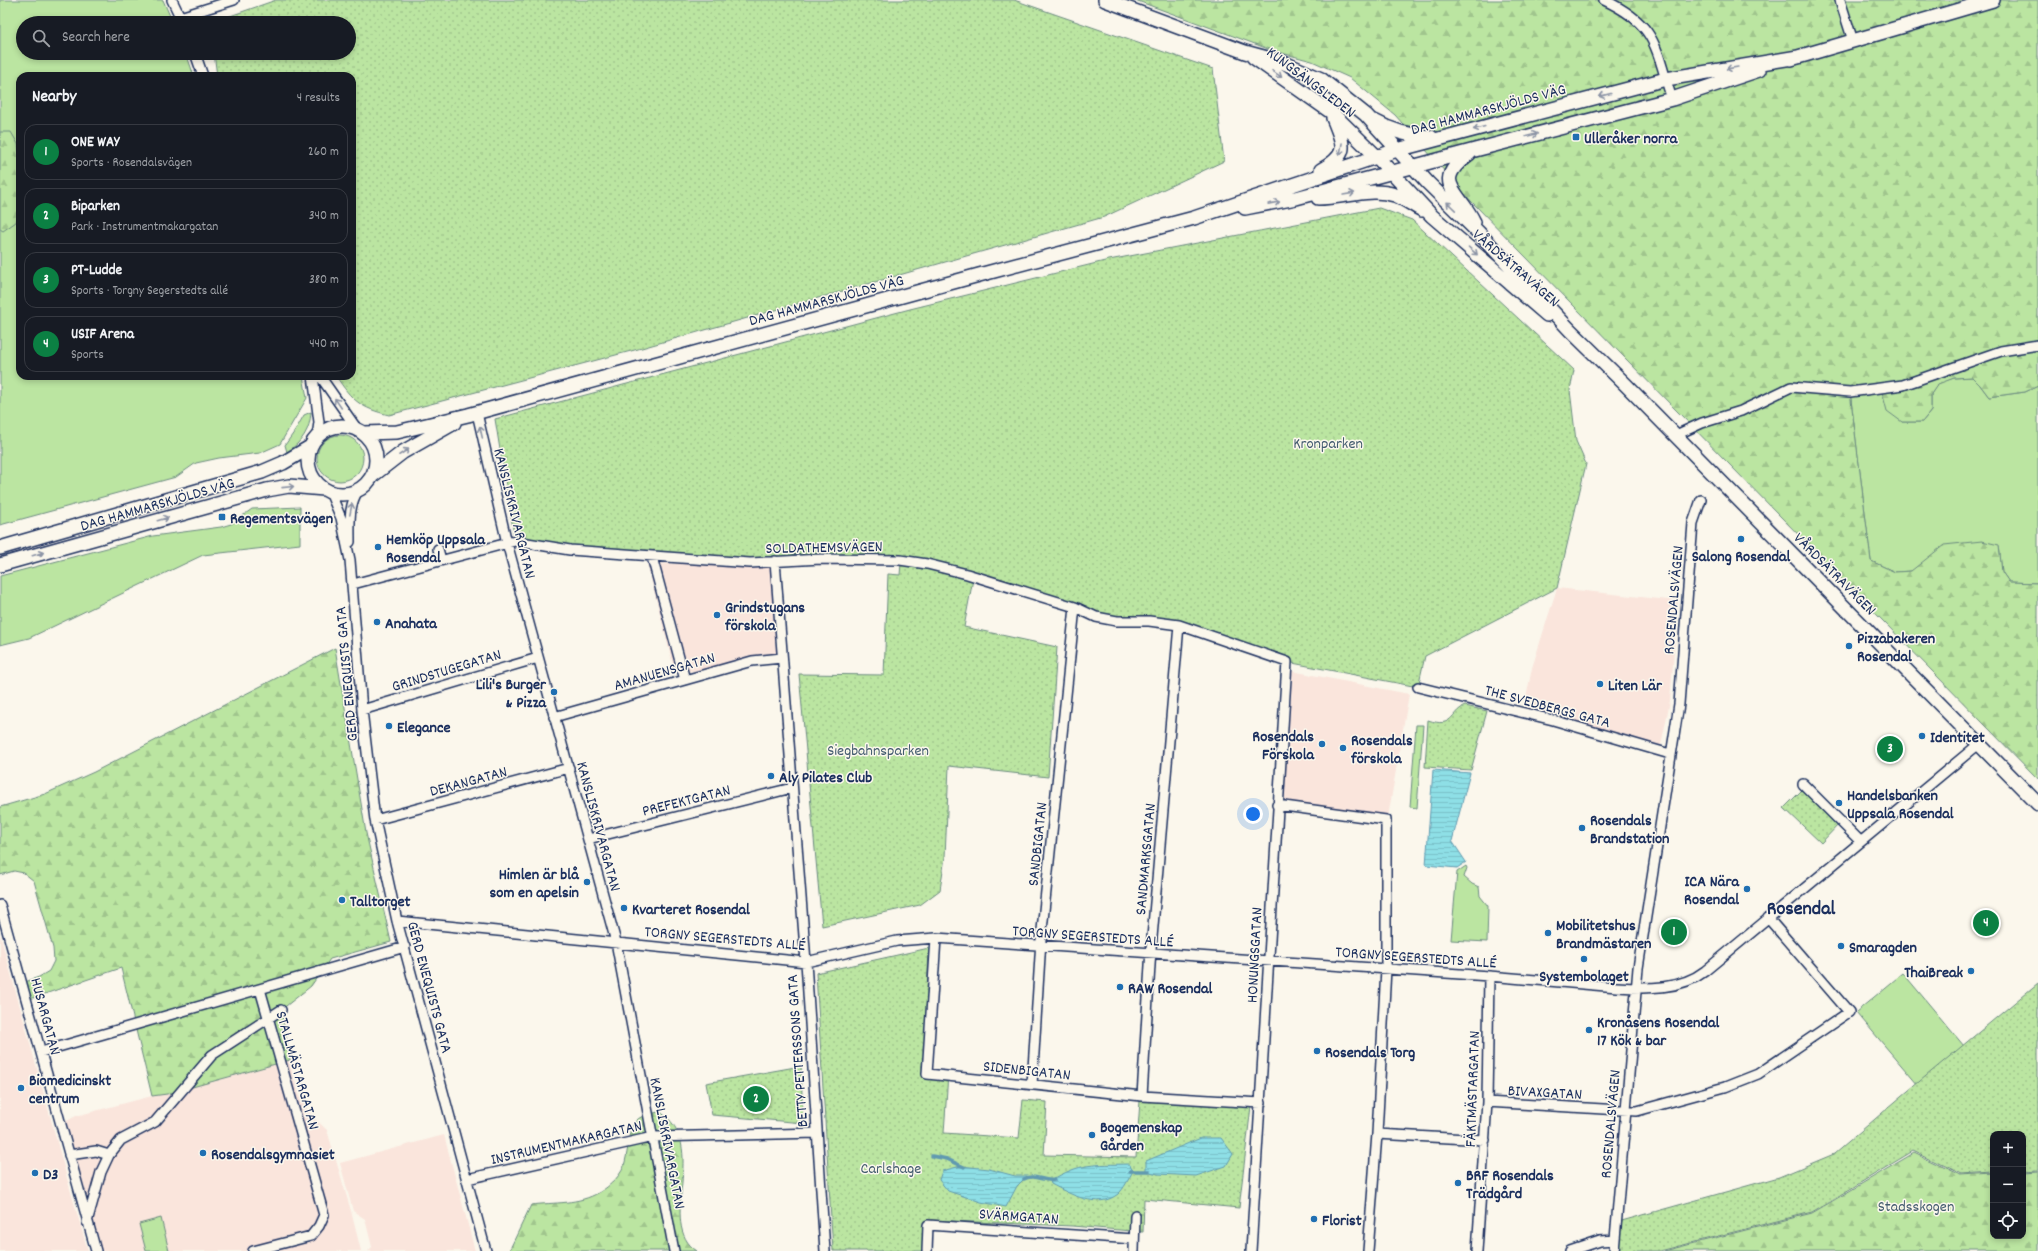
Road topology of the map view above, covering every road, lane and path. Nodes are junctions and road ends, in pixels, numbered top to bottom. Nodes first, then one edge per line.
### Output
1 (172, 0) edge
2 (234, 0) edge
3 (1104, 0) edge
4 (1604, 0) edge
5 (1840, 0) edge
6 (1993, 0) edge
7 (179, 16) edge
8 (192, 16) edge
9 (1853, 42) junction
10 (1245, 52) junction
11 (1798, 57) junction
12 (197, 60) edge
13 (202, 72) edge
14 (1666, 79) junction
15 (1672, 99) junction
16 (1331, 112) junction
17 (1366, 115) junction
18 (1445, 137) junction
19 (1397, 150) junction
20 (1475, 150) junction
21 (1378, 157) junction
22 (1413, 166) junction
23 (1391, 172) junction
24 (1295, 185) junction
25 (1296, 198) junction
26 (1432, 216) junction
27 (1194, 218) junction
28 (1479, 233) junction
29 (2038, 345) edge
30 (314, 380) edge
31 (323, 380) edge
32 (1626, 384) junction
33 (472, 414) junction
34 (361, 431) junction
35 (1676, 435) junction
36 (314, 442) junction
37 (372, 476) junction
38 (359, 489) junction
39 (327, 490) junction
40 (1701, 500) dead end
41 (507, 543) junction
42 (0, 548) edge
43 (438, 549) dead end
44 (652, 557) junction
45 (350, 560) junction
46 (441, 560) junction
47 (775, 561) junction
48 (0, 565) edge
49 (353, 584) junction
50 (1075, 607) junction
51 (1179, 625) junction
52 (538, 658) junction
53 (782, 658) junction
54 (1287, 662) joint
55 (685, 680) junction
56 (1418, 687) dead end
57 (362, 710) junction
58 (554, 717) junction
59 (1980, 743) junction
60 (1670, 754) junction
61 (569, 768) junction
62 (1803, 784) dead end
63 (792, 788) junction
64 (2038, 804) edge
65 (1277, 805) junction
66 (375, 820) junction
67 (588, 839) junction
68 (1860, 841) junction
69 (0, 905) edge
70 (1768, 918) junction
71 (397, 921) junction
72 (936, 938) junction
73 (616, 942) junction
74 (405, 947) junction
75 (1041, 947) junction
76 (1151, 954) junction
77 (806, 962) junction
78 (1268, 962) junction
79 (1386, 969) junction
80 (1489, 976) junction
81 (1636, 988) junction
82 (260, 989) junction
83 (281, 1010) dead end
84 (269, 1018) junction
85 (41, 1052) junction
86 (1032, 1085) junction
87 (1142, 1096) junction
88 (1487, 1102) junction
89 (1261, 1103) junction
90 (1626, 1110) junction
91 (817, 1133) junction
92 (1377, 1134) junction
93 (653, 1137) junction
94 (1485, 1140) junction
95 (69, 1155) junction
96 (109, 1155) junction
97 (467, 1179) junction
98 (1135, 1215) dead end
99 (87, 1222) junction
100 (1134, 1240) junction
101 (1615, 1240) junction
102 (96, 1251) edge
103 (253, 1251) edge
104 (486, 1251) edge
105 (674, 1251) edge
106 (825, 1251) edge
107 (927, 1251) edge
108 (1134, 1251) edge
109 (1251, 1251) edge
110 (1368, 1251) edge
111 (1477, 1251) edge
112 (1570, 1251) edge
113 (1614, 1251) edge

1 - 7 street
2 - 8 street
3 - 10 main road, KUNGSÄNGSLEDEN
4 - 14 street
5 - 9 street
6 - 9 main road, DAG HAMMARSKJÖLDS VÄG
9 - 11 main road, DAG HAMMARSKJÖLDS VÄG
10 -> 16 main road, KUNGSÄNGSLEDEN
10 - 17 main road, KUNGSÄNGSLEDEN
11 -> 14 main road, DAG HAMMARSKJÖLDS VÄG
11 - 15 main road, DAG HAMMARSKJÖLDS VÄG
12 - 13 street
14 - 15 street
14 -> 18 main road, DAG HAMMARSKJÖLDS VÄG
20 -> 15 main road, DAG HAMMARSKJÖLDS VÄG
16 - 21 main road, KUNGSÄNGSLEDEN
16 -> 24 main road
17 - 18 main road
17 - 19 main road, KUNGSÄNGSLEDEN
18 - 19 main road, DAG HAMMARSKJÖLDS VÄG
19 - 21 main road, DAG HAMMARSKJÖLDS VÄG
19 - 22 main road, KUNGSÄNGSLEDEN
20 - 22 main road, DAG HAMMARSKJÖLDS VÄG
20 - 28 main road
21 - 23 main road, KUNGSÄNGSLEDEN
21 - 24 main road, DAG HAMMARSKJÖLDS VÄG
22 - 23 main road, DAG HAMMARSKJÖLDS VÄG
28 -> 22 main road, VÅRDSÄTRAVÄGEN
23 - 25 main road, DAG HAMMARSKJÖLDS VÄG
23 - 26 main road, VÅRDSÄTRAVÄGEN
24 - 27 main road, DAG HAMMARSKJÖLDS VÄG
25 -> 26 main road
27 -> 25 main road, DAG HAMMARSKJÖLDS VÄG
26 -> 32 main road, VÅRDSÄTRAVÄGEN
27 - 33 main road, DAG HAMMARSKJÖLDS VÄG
28 - 32 main road, VÅRDSÄTRAVÄGEN
29 - 35 street
30 - 36 street
34 -> 31 street
32 - 35 main road, VÅRDSÄTRAVÄGEN
33 - 34 main road, DAG HAMMARSKJÖLDS VÄG
37 -> 33 main road, DAG HAMMARSKJÖLDS VÄG
41 -> 33 street, KANSLISKRIVARGATAN
34 - 36 main road
34 - 37 main road
35 - 59 main road, VÅRDSÄTRAVÄGEN
36 - 39 main road
36 - 42 main road, DAG HAMMARSKJÖLDS VÄG
37 - 38 main road
38 - 39 main road
45 -> 38 street, GERD ENEQUISTS GATA
39 - 45 street, GERD ENEQUISTS GATA
48 -> 39 main road, DAG HAMMARSKJÖLDS VÄG
40 - 60 street, ROSENDALSVÄGEN
41 - 44 street, SOLDATHEMSVÄGEN
41 - 46 street, SOLDATHEMSVÄGEN
41 - 52 street, KANSLISKRIVARGATAN
43 - 46 street
44 - 47 street, SOLDATHEMSVÄGEN
44 - 55 street
45 - 49 street, GERD ENEQUISTS GATA
46 - 49 street, SOLDATHEMSVÄGEN
47 - 50 street, SOLDATHEMSVÄGEN
47 - 53 street, BETTY PETTERSSONS GATA
49 - 57 street, GERD ENEQUISTS GATA
50 - 51 street, SOLDATHEMSVÄGEN
50 - 75 street, SANDBIGATAN
51 - 54 street, SOLDATHEMSVÄGEN
51 - 76 street, SANDMARKSGATAN
52 - 57 street, GRINDSTUGEGATAN
52 - 58 street, KANSLISKRIVARGATAN
53 - 55 street, AMANUENSGATAN
53 - 63 street, BETTY PETTERSSONS GATA
54 - 65 street, HONUNGSGATAN
55 - 58 street, AMANUENSGATAN
56 - 60 street, THE SVEDBERGS GATA
57 - 66 street, GERD ENEQUISTS GATA
58 - 61 street, KANSLISKRIVARGATAN
59 - 64 main road, VÅRDSÄTRAVÄGEN
59 - 68 street, TORGNY SEGERSTEDTS ALLÉ
60 - 81 street, ROSENDALSVÄGEN
61 - 66 street, DEKANGATAN
61 - 67 street, KANSLISKRIVARGATAN
62 - 68 street
63 - 67 street, PREFEKTGATAN
63 - 77 street, BETTY PETTERSSONS GATA
65 - 78 street, HONUNGSGATAN
65 - 79 street
66 - 71 street, GERD ENEQUISTS GATA
67 - 73 street, KANSLISKRIVARGATAN
68 - 70 street, TORGNY SEGERSTEDTS ALLÉ
69 - 85 street, HUSARGATAN
70 - 81 street, TORGNY SEGERSTEDTS ALLÉ
70 - 90 street
71 - 73 street, TORGNY SEGERSTEDTS ALLÉ
71 - 74 street, GERD ENEQUISTS GATA
72 - 75 street, TORGNY SEGERSTEDTS ALLÉ
72 - 77 street, TORGNY SEGERSTEDTS ALLÉ
72 - 86 street, SIDENBIGATAN
73 - 77 street, TORGNY SEGERSTEDTS ALLÉ
73 - 93 street, KANSLISKRIVARGATAN
74 - 82 street
74 - 97 street, GERD ENEQUISTS GATA
75 - 76 street, TORGNY SEGERSTEDTS ALLÉ
75 - 86 street, SANDBIGATAN
76 - 78 street, TORGNY SEGERSTEDTS ALLÉ
76 - 87 street, SANDMARKSGATAN
77 - 91 street, BETTY PETTERSSONS GATA
78 - 79 street, TORGNY SEGERSTEDTS ALLÉ
78 - 89 street, HONUNGSGATAN
79 - 80 street, TORGNY SEGERSTEDTS ALLÉ
79 - 92 street
80 - 81 street, TORGNY SEGERSTEDTS ALLÉ
80 - 88 street, FÄKTMÄSTARGATAN
81 - 90 street, ROSENDALSVÄGEN
82 - 84 street, STALLMÄSTARGATAN
82 - 85 street
83 - 84 street
84 - 96 street
84 - 103 street, STALLMÄSTARGATAN
85 - 95 street, HUSARGATAN
86 - 87 street, SIDENBIGATAN
87 - 89 street, SIDENBIGATAN
88 - 90 street, BIVAXGATAN
88 - 94 street, FÄKTMÄSTARGATAN
89 - 109 street, HONUNGSGATAN
90 - 101 street, ROSENDALSVÄGEN
91 - 93 street, INSTRUMENTMAKARGATAN
91 - 106 street, BETTY PETTERSSONS GATA
92 - 94 street
92 - 110 street
93 - 97 street, INSTRUMENTMAKARGATAN
93 - 105 street, KANSLISKRIVARGATAN
94 - 111 street, FÄKTMÄSTARGATAN
95 - 96 street
95 - 99 street, HUSARGATAN
96 - 99 street
97 - 104 street, GERD ENEQUISTS GATA
98 - 100 street
99 - 102 street, HUSARGATAN
100 - 107 street, SVÄRMGATAN
100 - 108 street
101 - 112 street
101 - 113 street, ROSENDALSVÄGEN

